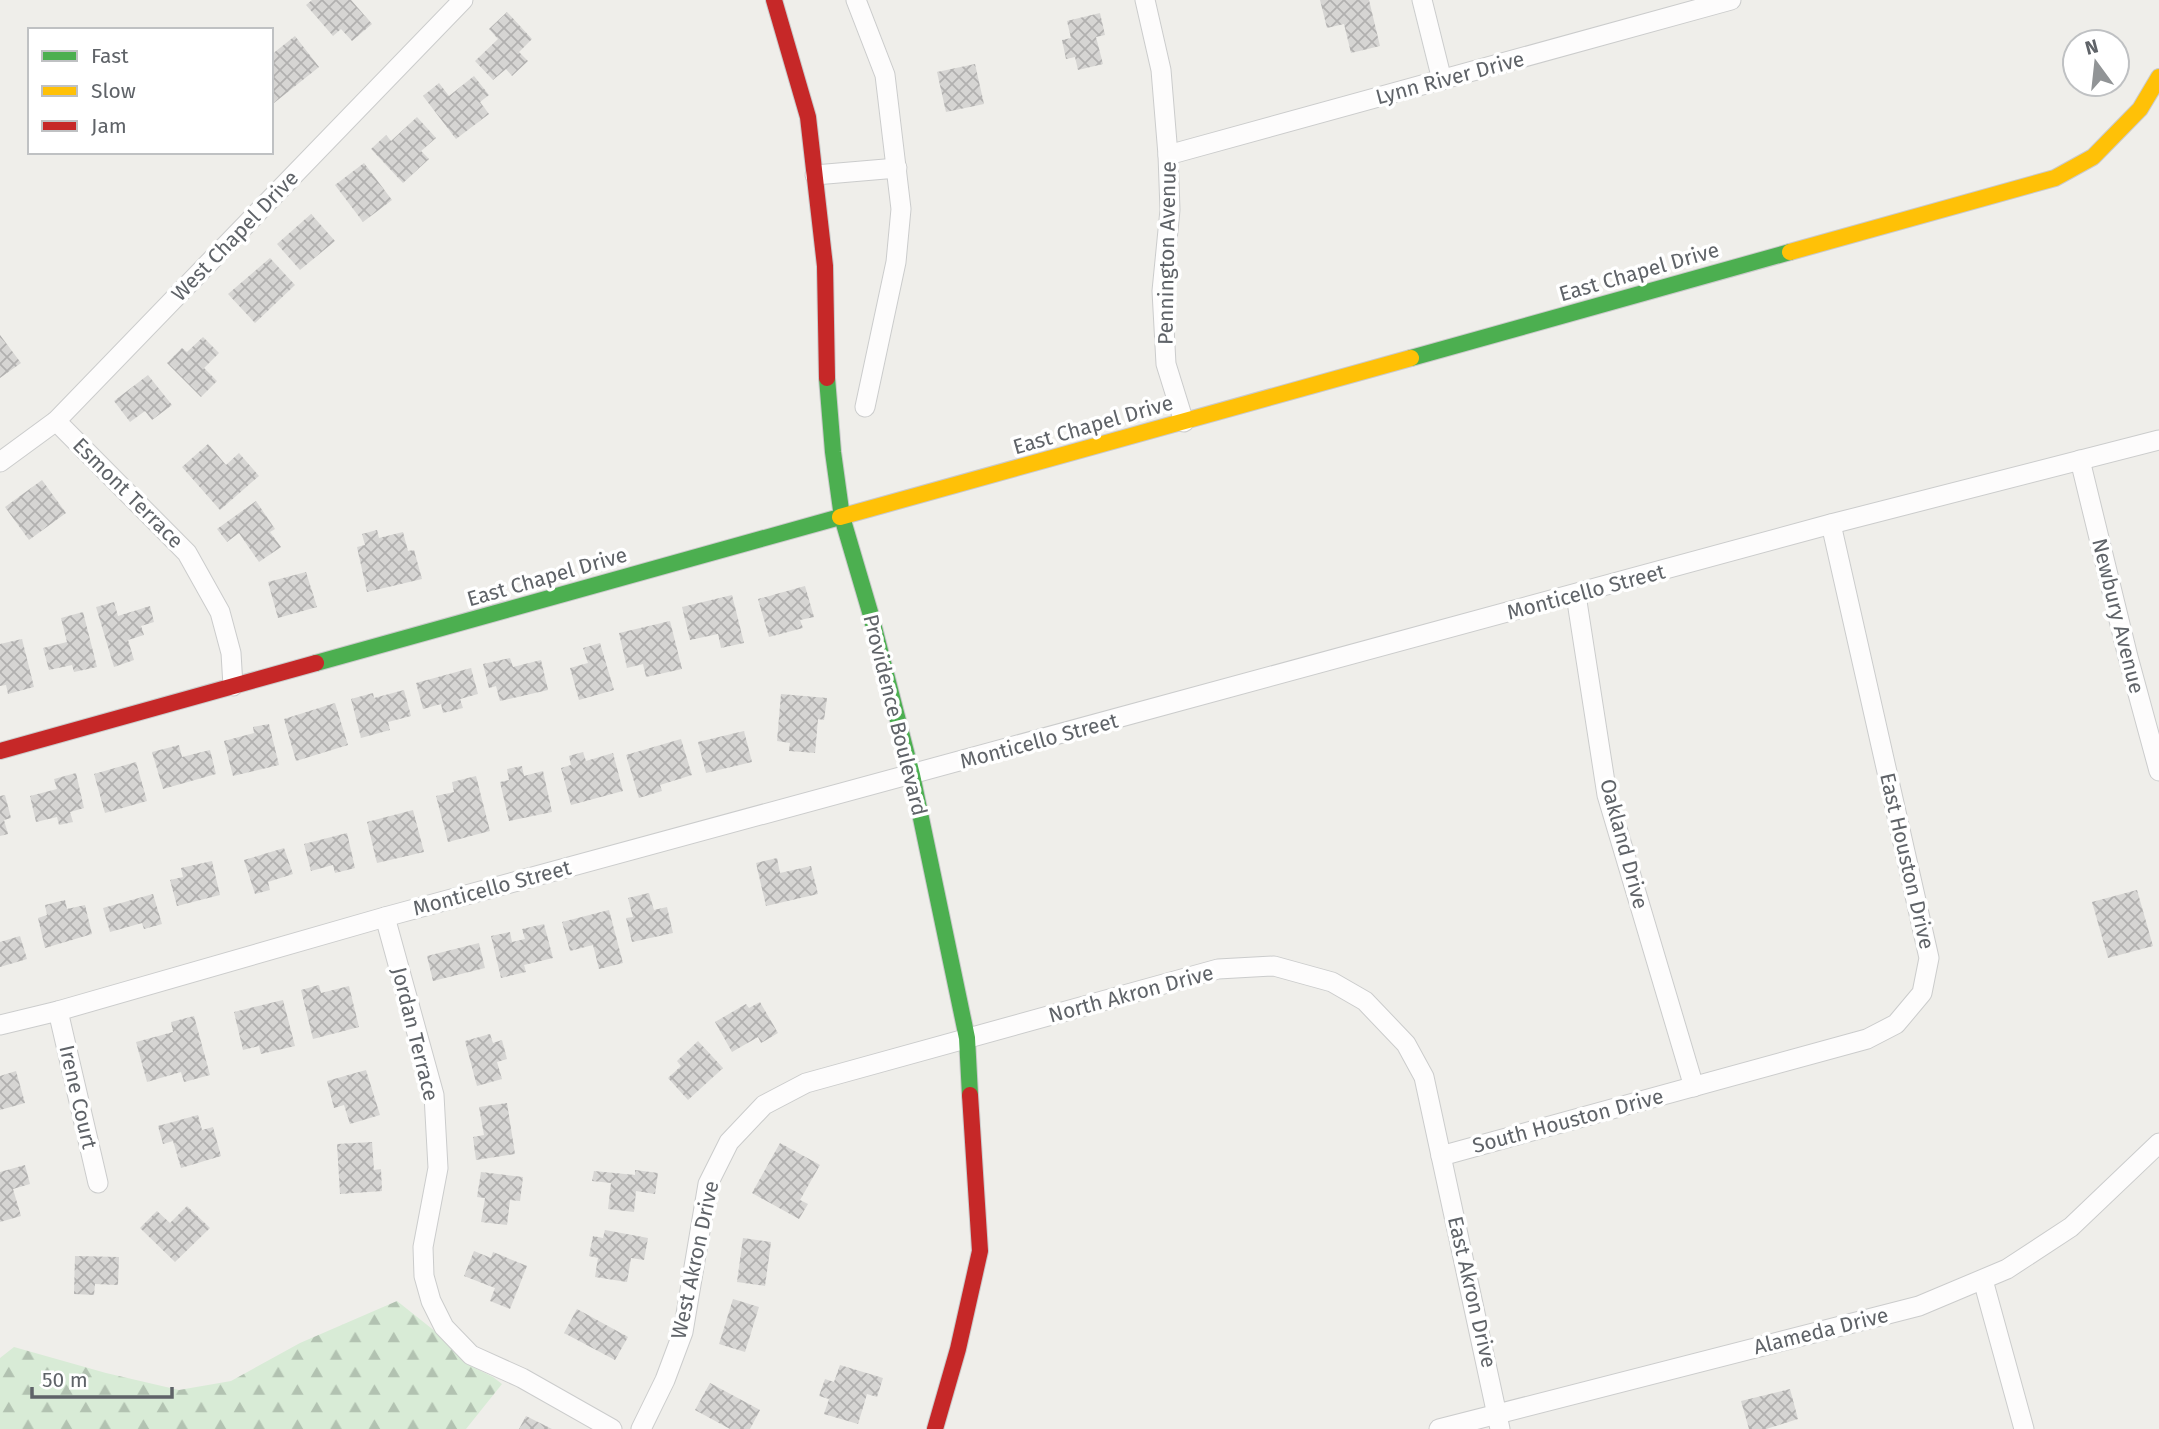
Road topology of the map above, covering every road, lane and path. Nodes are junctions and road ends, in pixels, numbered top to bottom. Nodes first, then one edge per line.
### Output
1 (774, 0) edge
2 (856, 0) edge
3 (1145, 0) edge
4 (1422, 0) edge
5 (1730, 0) edge
6 (458, 1) edge
7 (2159, 77) edge
8 (1442, 80) junction
9 (1168, 155) junction
10 (897, 168) junction
11 (815, 175) junction
12 (865, 407) dead end
13 (57, 421) junction
14 (1184, 422) junction
15 (2159, 440) edge
16 (2080, 460) junction
17 (0, 462) edge
18 (842, 517) junction
19 (1831, 524) junction
20 (1576, 595) junction
21 (233, 686) junction
22 (0, 751) edge
23 (2159, 771) edge
24 (912, 775) junction
25 (385, 917) junction
26 (58, 1011) junction
27 (0, 1025) edge
28 (967, 1038) junction
29 (1694, 1087) junction
30 (2159, 1143) edge
31 (1441, 1156) junction
32 (98, 1183) dead end
33 (1983, 1280) junction
34 (1500, 1421) edge
35 (612, 1429) edge
36 (640, 1429) edge
37 (935, 1429) edge
38 (1439, 1429) edge
39 (2024, 1429) edge

1 - 11 street, Providence Boulevard
2 - 10 street
3 - 9 street, Pennington Avenue
4 - 8 street
5 - 8 street, Lynn River Drive
6 - 13 street, West Chapel Drive
7 - 14 street, East Chapel Drive
8 - 9 street, Lynn River Drive
9 - 14 street, Pennington Avenue
10 - 11 street
10 - 12 street
11 - 18 street, Providence Boulevard
13 - 17 street, West Chapel Drive
13 - 21 street, Esmont Terrace
14 - 18 street, East Chapel Drive
15 - 16 street
16 - 19 street, Monticello Street
16 - 23 street, Newbury Avenue
18 - 21 street, East Chapel Drive
18 - 24 street, Providence Boulevard
19 - 20 street, Monticello Street
19 - 29 street, East Houston Drive
20 - 24 street, Monticello Street
20 - 29 street, Oakland Drive
21 - 22 street, East Chapel Drive
24 - 25 street, Monticello Street
24 - 28 street, Providence Boulevard
25 - 26 street, Monticello Street
25 - 35 street, Jordan Terrace
26 - 27 street, Monticello Street
26 - 32 street, Irene Court
28 - 31 street, North Akron Drive
28 - 36 street, West Akron Drive
28 - 37 street, Providence Boulevard
29 - 31 street, South Houston Drive
30 - 33 street, Alameda Drive
31 - 34 street, East Akron Drive
33 - 34 street, Alameda Drive
33 - 39 street
34 - 38 street, Alameda Drive

